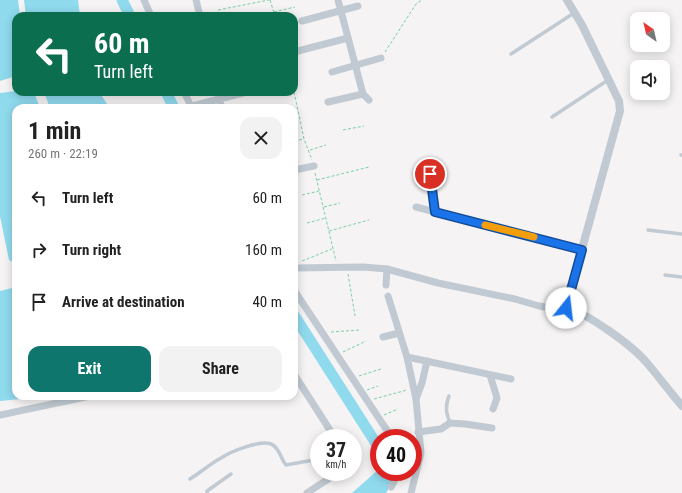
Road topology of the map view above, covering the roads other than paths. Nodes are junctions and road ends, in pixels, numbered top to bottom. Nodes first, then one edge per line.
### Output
1 (144, 0) edge
2 (196, 0) edge
3 (338, 0) edge
4 (567, 0) edge
5 (358, 6) dead end
6 (341, 10) junction
7 (149, 12) edge
8 (199, 12) edge
9 (575, 13) junction
10 (302, 21) dead end
11 (348, 38) junction
12 (298, 51) edge
13 (510, 54) dead end
14 (381, 58) road end
15 (356, 66) junction
16 (332, 72) dead end
17 (608, 80) junction
18 (363, 94) junction
19 (231, 96) edge
20 (219, 99) junction
21 (369, 100) dead end
22 (328, 102) dead end
23 (202, 104) edge
24 (221, 104) edge
25 (552, 117) dead end
26 (314, 166) road end
27 (298, 169) edge
28 (430, 174) dead end
29 (416, 206) dead end
30 (435, 212) junction
31 (648, 230) dead end
32 (682, 234) edge
33 (582, 250) junction
34 (298, 268) edge
35 (387, 269) junction
36 (665, 275) dead end
37 (682, 277) edge
38 (386, 285) dead end
39 (298, 296) edge
40 (388, 296) dead end
41 (566, 308) junction
42 (399, 333) junction
43 (382, 337) dead end
44 (407, 357) junction
45 (427, 361) junction
46 (490, 375) junction
47 (511, 379) dead end
48 (298, 380) edge
49 (449, 396) dead end
50 (416, 399) junction
51 (71, 400) edge
52 (682, 406) edge
53 (493, 409) dead end
54 (0, 415) edge
55 (450, 422) junction
56 (492, 428) dead end
57 (329, 429) edge
58 (386, 429) edge
59 (418, 429) edge
60 (422, 431) edge
61 (310, 461) edge
62 (231, 474) dead end
63 (190, 479) dead end
64 (325, 481) edge
65 (395, 481) edge
66 (415, 481) edge
67 (392, 487) dead end
68 (207, 493) edge
69 (307, 493) edge
70 (411, 493) edge

1 - 7 street
2 - 8 street
3 - 6 street
4 - 9 street
5 - 6 street
6 - 10 street
6 - 11 street
9 - 13 lane
9 - 17 street
11 - 12 street
11 - 15 street
14 - 15 street
15 - 16 street
15 - 18 street
17 - 25 lane
17 - 33 street
18 - 21 street
18 - 22 street
19 - 20 street
20 - 23 street
20 - 24 street
26 - 27 street
28 - 30 lane
29 - 30 street
30 - 33 street
31 - 32 lane
33 - 41 street
34 - 35 street
35 - 38 street
35 - 41 street
36 - 37 lane
39 - 58 street
40 - 42 street
41 - 52 street
42 - 43 street
42 - 44 street
44 - 45 street
44 - 50 street
45 - 46 street
45 - 50 street
46 - 47 street
46 - 53 street
48 - 57 street
49 - 55 lane
50 - 59 street
51 - 54 street
55 - 56 street
55 - 60 street
61 - 63 lane
62 - 68 lane
64 - 69 street
65 - 67 street
66 - 70 street

